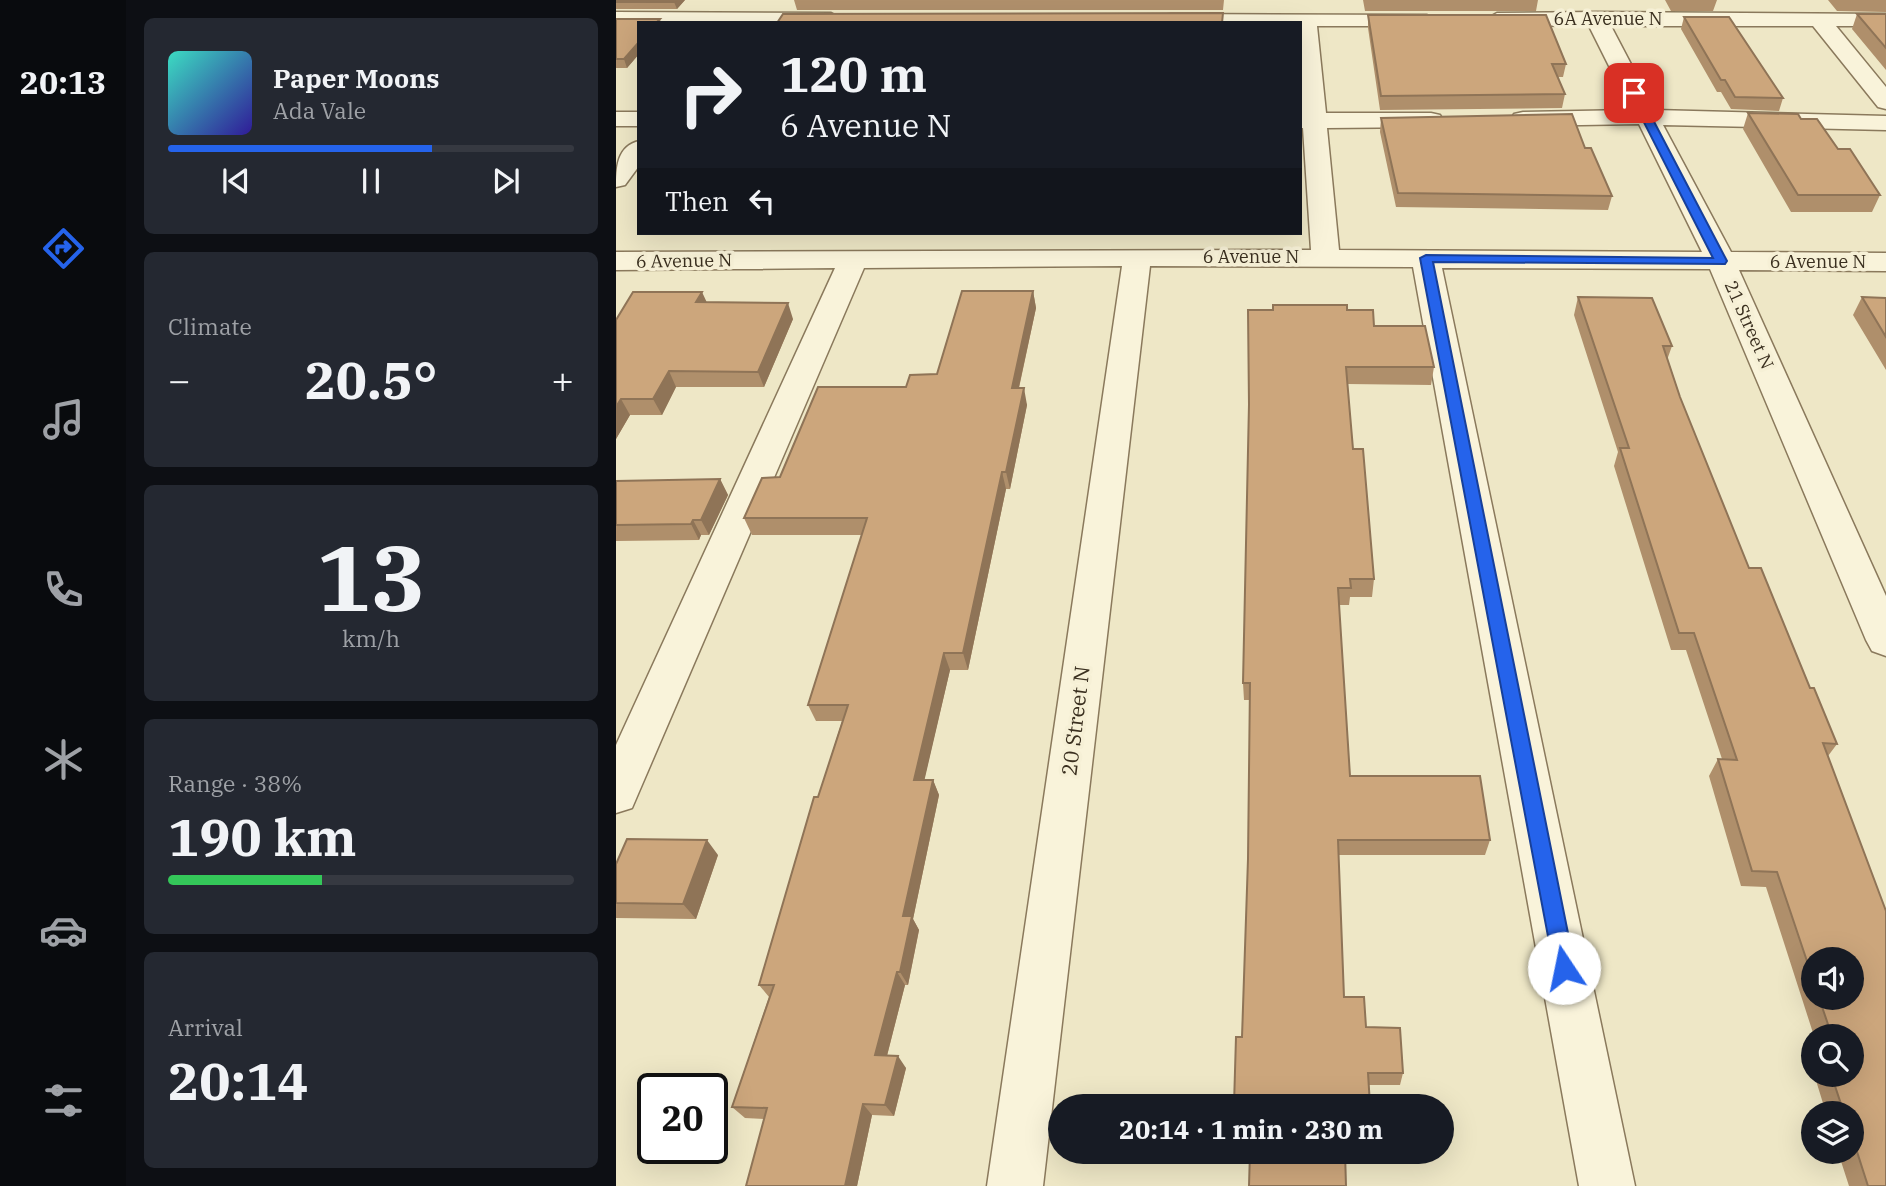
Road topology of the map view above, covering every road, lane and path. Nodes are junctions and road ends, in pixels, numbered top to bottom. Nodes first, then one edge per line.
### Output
1 (747, 0) edge
2 (1275, 10) edge
3 (616, 18) edge
4 (1596, 18) junction
5 (858, 19) edge
6 (1472, 19) edge
7 (1150, 20) edge
8 (1444, 20) edge
9 (1819, 20) junction
10 (1886, 20) edge
11 (731, 21) edge
12 (1306, 21) junction
13 (1886, 102) edge
14 (1647, 117) junction
15 (616, 119) edge
16 (637, 119) edge
17 (1494, 119) edge
18 (1453, 120) edge
19 (1307, 121) edge
20 (1886, 123) edge
21 (637, 151) edge
22 (616, 179) edge
23 (1137, 257) junction
24 (1326, 258) junction
25 (1426, 258) junction
26 (853, 259) junction
27 (616, 261) edge
28 (1721, 261) junction
29 (1886, 262) edge
30 (1886, 640) edge
31 (616, 794) edge
32 (1015, 1186) edge
33 (1607, 1186) edge

1 - 11 street
2 - 7 street
2 - 12 street
3 - 11 street
4 - 6 street, 6A Avenue N
4 - 9 street, 6A Avenue N
4 - 14 street, 21 Street N
5 - 11 street
8 - 12 street
9 - 10 street, 6A Avenue N
9 - 13 street
12 - 19 street
14 - 17 street
14 - 20 street
14 - 28 street, 21 Street N
15 - 16 street
18 - 19 street
19 - 24 street
21 - 22 street
23 - 24 street, 6 Avenue N
23 - 26 street, 6 Avenue N
23 - 32 street, 20 Street N
24 - 25 street, 6 Avenue N
25 - 28 street, 6 Avenue N
25 - 33 street
26 - 27 street, 6 Avenue N
26 - 31 street
28 - 29 street, 6 Avenue N
28 - 30 street, 21 Street N

